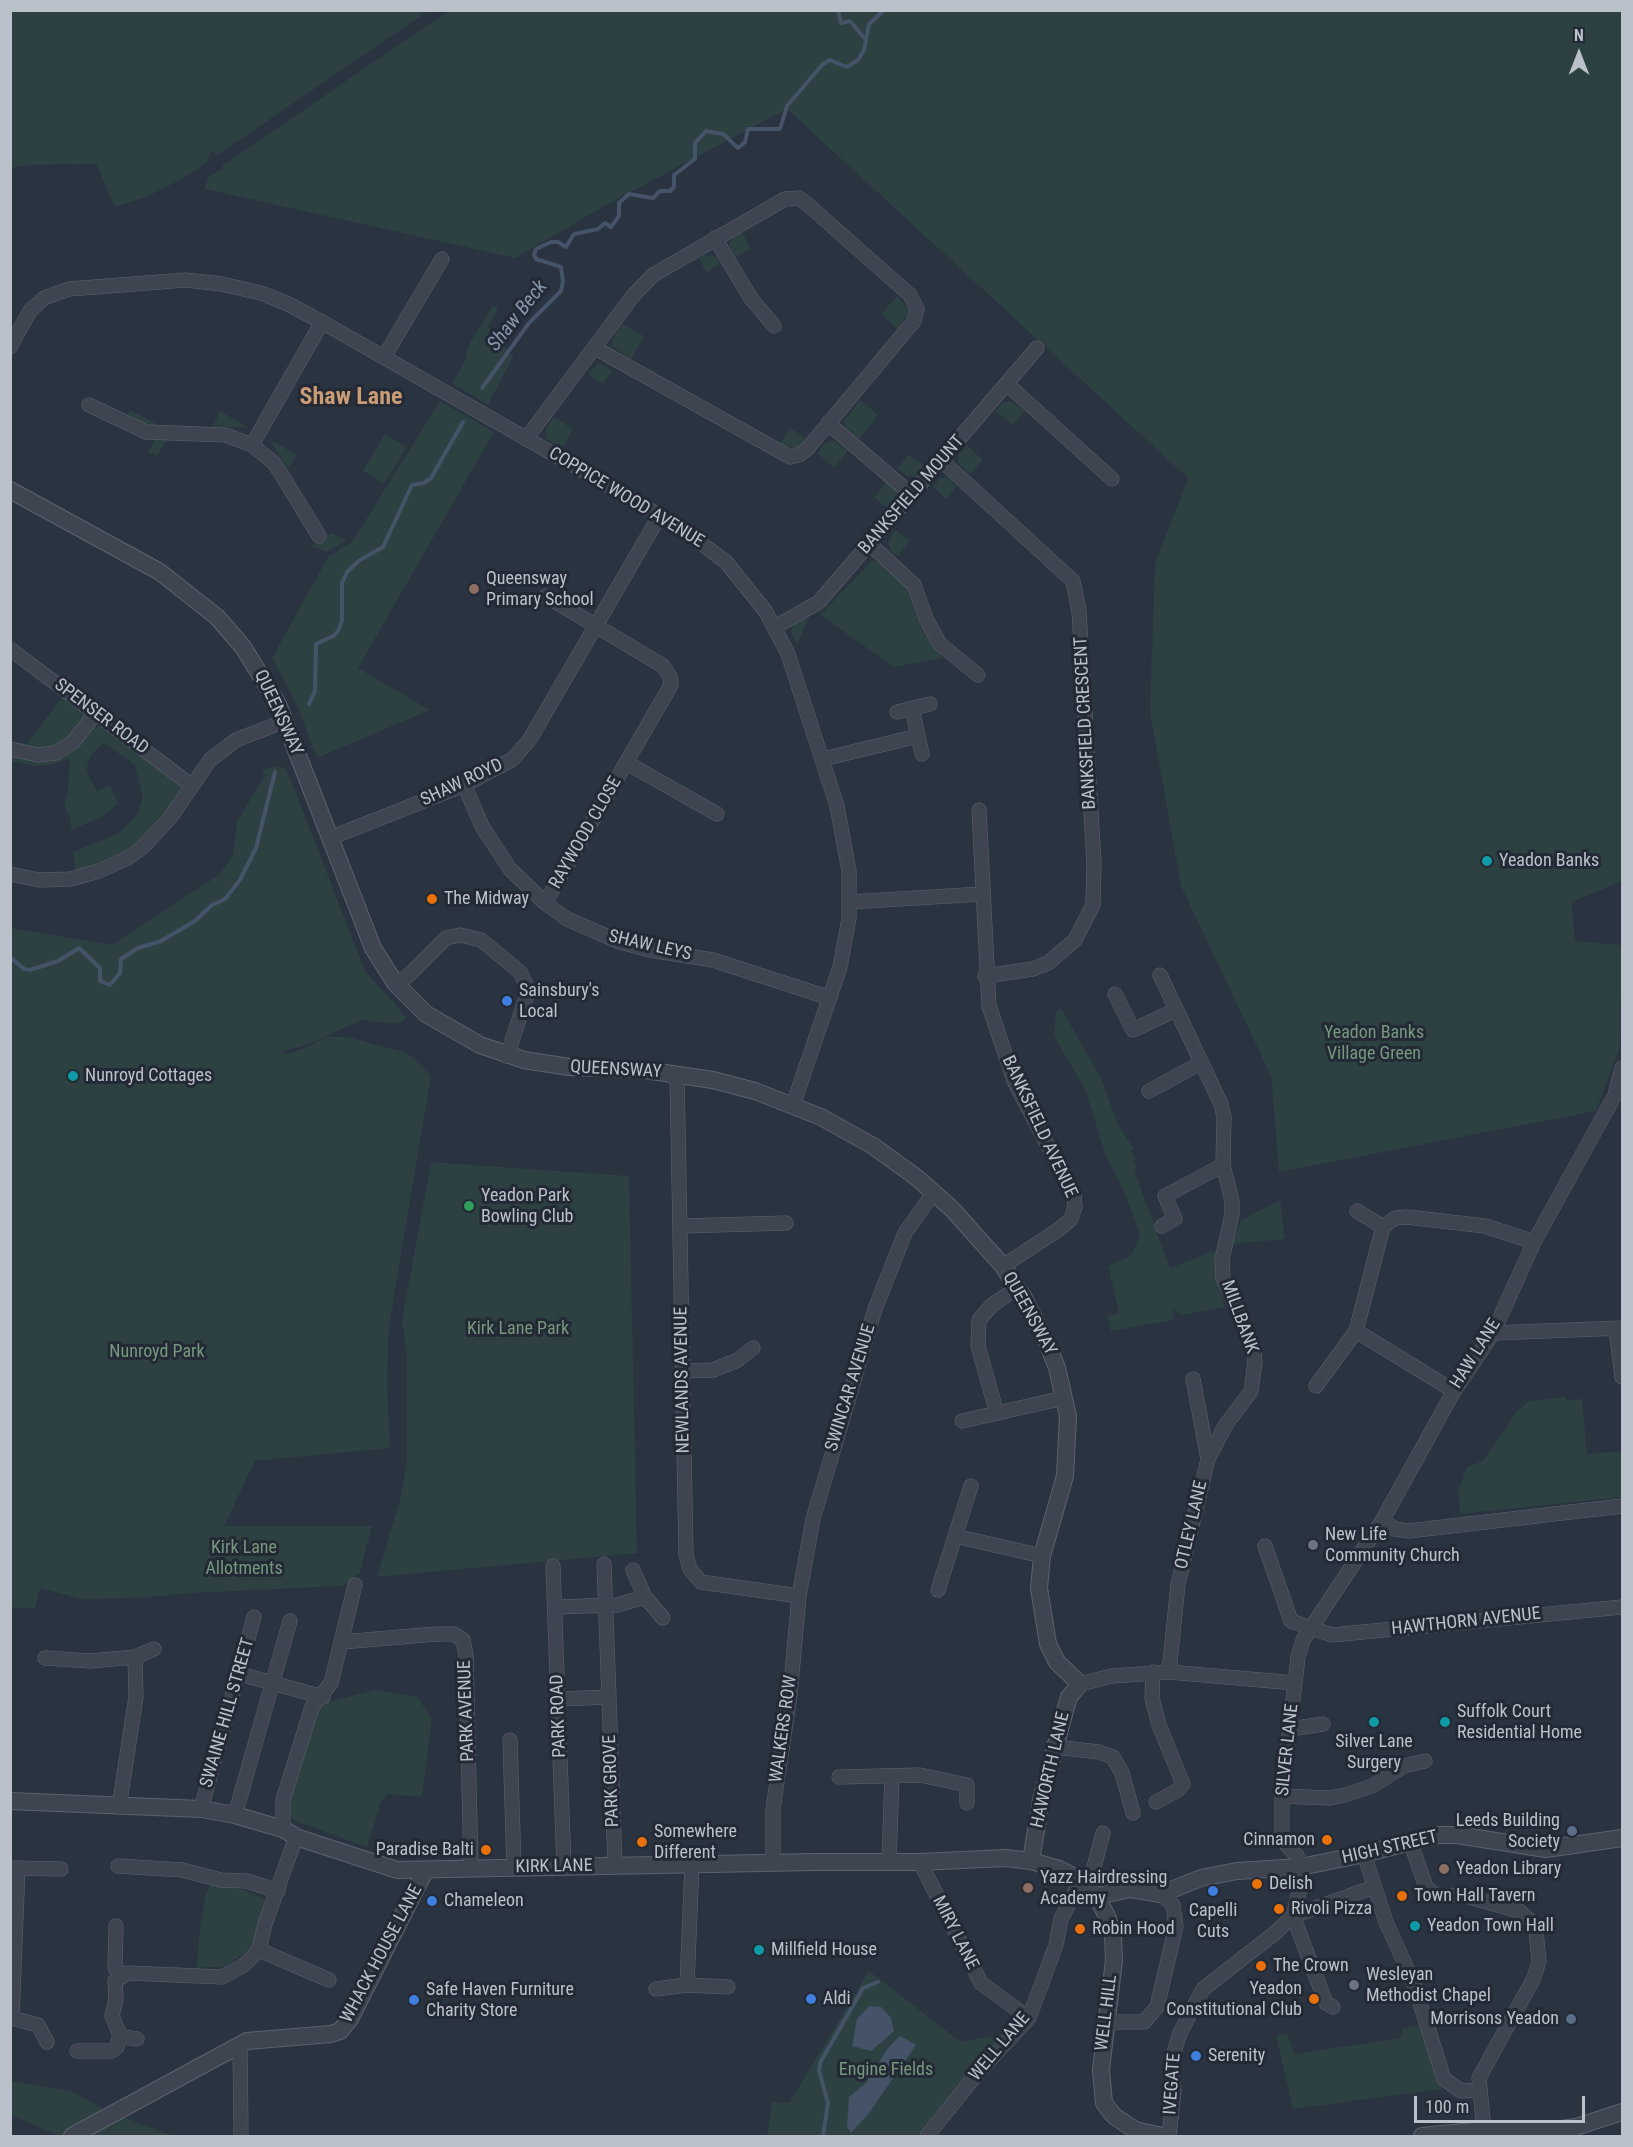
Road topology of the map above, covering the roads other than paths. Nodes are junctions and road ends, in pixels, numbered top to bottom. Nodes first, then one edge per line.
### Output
1 (716, 238) junction
2 (442, 259) dead end
3 (322, 322) junction
4 (774, 326) dead end
5 (10, 347) edge
6 (595, 348) junction
7 (1037, 348) dead end
8 (384, 357) junction
9 (1007, 384) junction
10 (89, 405) dead end
11 (828, 423) junction
12 (526, 439) junction
13 (252, 444) junction
14 (941, 460) junction
15 (1112, 479) dead end
16 (10, 490) edge
17 (912, 495) junction
18 (660, 515) junction
19 (318, 537) dead end
20 (870, 544) junction
21 (546, 596) dead end
22 (597, 625) junction
23 (775, 627) junction
24 (10, 649) edge
25 (978, 675) dead end
26 (930, 704) dead end
27 (912, 708) junction
28 (897, 712) dead end
29 (96, 713) junction
30 (285, 722) junction
31 (918, 736) junction
32 (10, 749) edge
33 (922, 754) dead end
34 (823, 759) junction
35 (627, 763) junction
36 (191, 785) junction
37 (464, 785) junction
38 (979, 810) dead end
39 (717, 814) dead end
40 (330, 838) junction
41 (10, 874) edge
42 (982, 894) junction
43 (850, 902) junction
44 (545, 903) junction
45 (1160, 975) dead end
46 (985, 976) junction
47 (395, 983) junction
48 (1115, 994) dead end
49 (830, 998) junction
50 (1176, 1010) junction
51 (507, 1056) junction
52 (1201, 1063) junction
53 (1623, 1068) edge
54 (677, 1074) junction
55 (1149, 1091) dead end
56 (1619, 1095) edge
57 (793, 1105) junction
58 (1222, 1165) junction
59 (934, 1192) junction
60 (1357, 1211) dead end
61 (786, 1223) dead end
62 (681, 1226) junction
63 (1162, 1226) dead end
64 (1383, 1227) junction
65 (1534, 1242) junction
66 (1003, 1266) junction
67 (1017, 1288) junction
68 (1619, 1329) edge
69 (1356, 1331) junction
70 (1492, 1333) junction
71 (753, 1348) dead end
72 (683, 1371) junction
73 (1623, 1377) edge
74 (1193, 1378) dead end
75 (1316, 1386) dead end
76 (1454, 1390) junction
77 (1064, 1398) junction
78 (994, 1403) dead end
79 (962, 1421) dead end
80 (1208, 1459) junction
81 (971, 1486) dead end
82 (1623, 1506) edge
83 (1382, 1521) junction
84 (955, 1536) junction
85 (1265, 1546) dead end
86 (1042, 1556) junction
87 (604, 1564) dead end
88 (553, 1566) dead end
89 (633, 1570) dead end
90 (355, 1585) dead end
91 (938, 1590) dead end
92 (799, 1596) junction
93 (645, 1597) junction
94 (606, 1605) junction
95 (555, 1607) junction
96 (1623, 1607) edge
97 (254, 1617) dead end
98 (663, 1618) dead end
99 (290, 1620) dead end
100 (1309, 1629) junction
101 (342, 1641) junction
102 (154, 1649) dead end
103 (135, 1657) junction
104 (45, 1658) dead end
105 (1153, 1672) junction
106 (1169, 1672) junction
107 (240, 1674) junction
108 (273, 1682) junction
109 (1295, 1683) junction
110 (1080, 1684) junction
111 (609, 1696) junction
112 (322, 1697) junction
113 (559, 1699) junction
114 (1323, 1724) dead end
115 (1290, 1729) junction
116 (510, 1740) dead end
117 (1055, 1747) junction
118 (1425, 1761) dead end
119 (892, 1776) junction
120 (839, 1777) dead end
121 (1282, 1796) junction
122 (10, 1801) edge
123 (1156, 1802) dead end
124 (967, 1803) dead end
125 (119, 1807) junction
126 (201, 1809) junction
127 (1133, 1813) dead end
128 (235, 1815) junction
129 (290, 1833) junction
130 (1103, 1833) dead end
131 (1623, 1838) edge
132 (1410, 1841) junction
133 (1364, 1854) junction
134 (1031, 1861) junction
135 (889, 1862) junction
136 (920, 1862) junction
137 (773, 1863) junction
138 (692, 1864) junction
139 (118, 1866) dead end
140 (615, 1866) junction
141 (1301, 1867) junction
142 (14, 1868) edge
143 (514, 1868) junction
144 (564, 1868) junction
145 (62, 1869) dead end
146 (471, 1869) junction
147 (425, 1871) junction
148 (1374, 1887) junction
149 (1089, 1888) junction
150 (278, 1891) junction
151 (1161, 1894) junction
152 (1293, 1916) junction
153 (116, 1926) dead end
154 (259, 1950) junction
155 (13, 1970) edge
156 (122, 1974) junction
157 (329, 1980) dead end
158 (687, 1985) junction
159 (728, 1987) dead end
160 (656, 1989) dead end
161 (1333, 2007) dead end
162 (1029, 2018) junction
163 (1105, 2022) junction
164 (120, 2034) junction
165 (137, 2039) dead end
166 (47, 2042) dead end
167 (240, 2044) junction
168 (77, 2051) dead end
169 (1480, 2090) junction
170 (1623, 2112) edge
171 (1484, 2130) junction
172 (1578, 2132) edge
173 (1465, 2134) edge
174 (72, 2136) edge
175 (241, 2136) edge
176 (927, 2136) edge
177 (1162, 2136) edge
178 (1169, 2136) edge
179 (1422, 2136) edge

1 - 4 street
1 - 6 street
1 - 11 street
2 - 8 street
3 - 5 street, COPPICE WOOD AVENUE
3 - 8 street, COPPICE WOOD AVENUE
3 - 13 street
6 - 11 street
6 - 12 street
7 - 9 street, BANKSFIELD MOUNT
8 - 12 street, COPPICE WOOD AVENUE
9 - 14 street, BANKSFIELD MOUNT
9 - 15 street
10 - 13 street
11 - 17 street
12 - 18 street, COPPICE WOOD AVENUE
13 - 19 street
14 - 17 street, BANKSFIELD MOUNT
14 - 46 street, BANKSFIELD CRESCENT
16 - 30 street, QUEENSWAY
17 - 20 street, BANKSFIELD MOUNT
18 - 22 street, SHAW ROYD
18 - 23 street, COPPICE WOOD AVENUE
20 - 23 street, BANKSFIELD MOUNT
20 - 25 street
21 - 22 street
22 - 35 street, RAYWOOD CLOSE
22 - 37 street, SHAW ROYD
23 - 34 street, COPPICE WOOD AVENUE
24 - 29 street, SPENSER ROAD
26 - 27 street
27 - 28 street
27 - 31 street
29 - 32 street
29 - 36 street, SPENSER ROAD
30 - 36 street
30 - 40 street, QUEENSWAY
31 - 33 street
31 - 34 street
34 - 43 street, COPPICE WOOD AVENUE
35 - 39 street, RAYWOOD CLOSE
35 - 44 street, RAYWOOD CLOSE
36 - 41 street
37 - 40 street, SHAW ROYD
37 - 44 street, SHAW LEYS
38 - 42 street, BANKSFIELD AVENUE
40 - 47 street, QUEENSWAY
42 - 43 street
42 - 46 street, BANKSFIELD AVENUE
43 - 49 street, COPPICE WOOD AVENUE
44 - 49 street, SHAW LEYS
45 - 50 street, MILLBANK
46 - 66 street, BANKSFIELD AVENUE
47 - 51 street, QUEENSWAY
47 - 51 street
48 - 50 street
49 - 57 street, COPPICE WOOD AVENUE
50 - 52 street, MILLBANK
51 - 54 street, QUEENSWAY
52 - 55 street
52 - 58 street, MILLBANK
53 - 56 street, HAW LANE
54 - 57 street, QUEENSWAY
54 - 62 street, NEWLANDS AVENUE
56 - 65 street, HAW LANE
57 - 59 street, QUEENSWAY
58 - 63 street
58 - 80 street, MILLBANK
59 - 66 street, QUEENSWAY
59 - 92 street, SWINCAR AVENUE
60 - 64 street
61 - 62 street
62 - 72 street, NEWLANDS AVENUE
64 - 65 street
64 - 69 street
65 - 70 street, HAW LANE
66 - 67 street, QUEENSWAY
67 - 77 street, QUEENSWAY
67 - 78 street
68 - 70 street
68 - 73 street
69 - 75 street
69 - 76 street
70 - 76 street, HAW LANE
71 - 72 street
72 - 92 street, NEWLANDS AVENUE
74 - 80 street, OTLEY LANE
76 - 83 street, HAW LANE
77 - 79 street
77 - 86 street, QUEENSWAY
80 - 106 street, OTLEY LANE
81 - 84 street
82 - 83 street
83 - 100 street, HAW LANE
84 - 86 street
84 - 91 street
85 - 100 street
86 - 110 street, QUEENSWAY
87 - 94 street, PARK GROVE
88 - 95 street, PARK ROAD
89 - 93 street
90 - 101 street
92 - 137 street, WALKERS ROW
93 - 94 street
93 - 98 street
94 - 95 street
94 - 111 street, PARK GROVE
95 - 113 street, PARK ROAD
96 - 100 street, HAWTHORN AVENUE
97 - 107 street, SWAINE HILL STREET
99 - 108 street
100 - 109 street, SILVER LANE
101 - 112 street
101 - 146 street, PARK AVENUE
102 - 103 street
103 - 104 street
103 - 125 street
105 - 106 street
105 - 110 street
105 - 123 street
106 - 109 street
107 - 108 street
107 - 126 street, SWAINE HILL STREET
108 - 112 street
108 - 128 street
109 - 115 street, SILVER LANE
110 - 117 street, HAWORTH LANE
111 - 113 street
111 - 140 street, PARK GROVE
112 - 129 street
113 - 144 street, PARK ROAD
114 - 115 street
115 - 121 street, SILVER LANE
116 - 143 street
117 - 127 street
117 - 134 street, HAWORTH LANE
118 - 121 street
119 - 120 street
119 - 124 street
119 - 135 street
121 - 141 street, SILVER LANE
122 - 125 street, KIRK LANE
125 - 126 street, KIRK LANE
126 - 128 street, KIRK LANE
128 - 129 street, KIRK LANE
129 - 147 street, KIRK LANE
129 - 150 street
130 - 149 street, WELL LANE
131 - 132 street, HIGH STREET
132 - 133 street, HIGH STREET
132 - 169 street
133 - 141 street, HIGH STREET
133 - 148 street
134 - 136 street, KIRK LANE
134 - 149 street, KIRK LANE
135 - 136 street, KIRK LANE
135 - 137 street, KIRK LANE
136 - 162 street, MIRY LANE
137 - 138 street, KIRK LANE
138 - 140 street, KIRK LANE
138 - 158 street
139 - 150 street
140 - 144 street, KIRK LANE
141 - 151 street, HIGH STREET
141 - 152 street
142 - 145 street
142 - 155 street
143 - 144 street, KIRK LANE
143 - 146 street, KIRK LANE
146 - 147 street, KIRK LANE
147 - 167 street, WHACK HOUSE LANE
148 - 152 street
148 - 169 street
149 - 151 street
149 - 162 street, WELL LANE
149 - 163 street, WELL HILL
150 - 154 street
151 - 163 street
152 - 161 street
152 - 178 street, IVEGATE
153 - 156 street
154 - 156 street
154 - 157 street
155 - 166 street
156 - 164 street
158 - 159 street
158 - 160 street
162 - 176 street, WELL LANE
163 - 177 street, WELL HILL
164 - 165 street
164 - 168 street
167 - 174 street, WHACK HOUSE LANE
167 - 175 street
169 - 171 street
170 - 172 street
171 - 172 street
171 - 173 street
173 - 179 street

